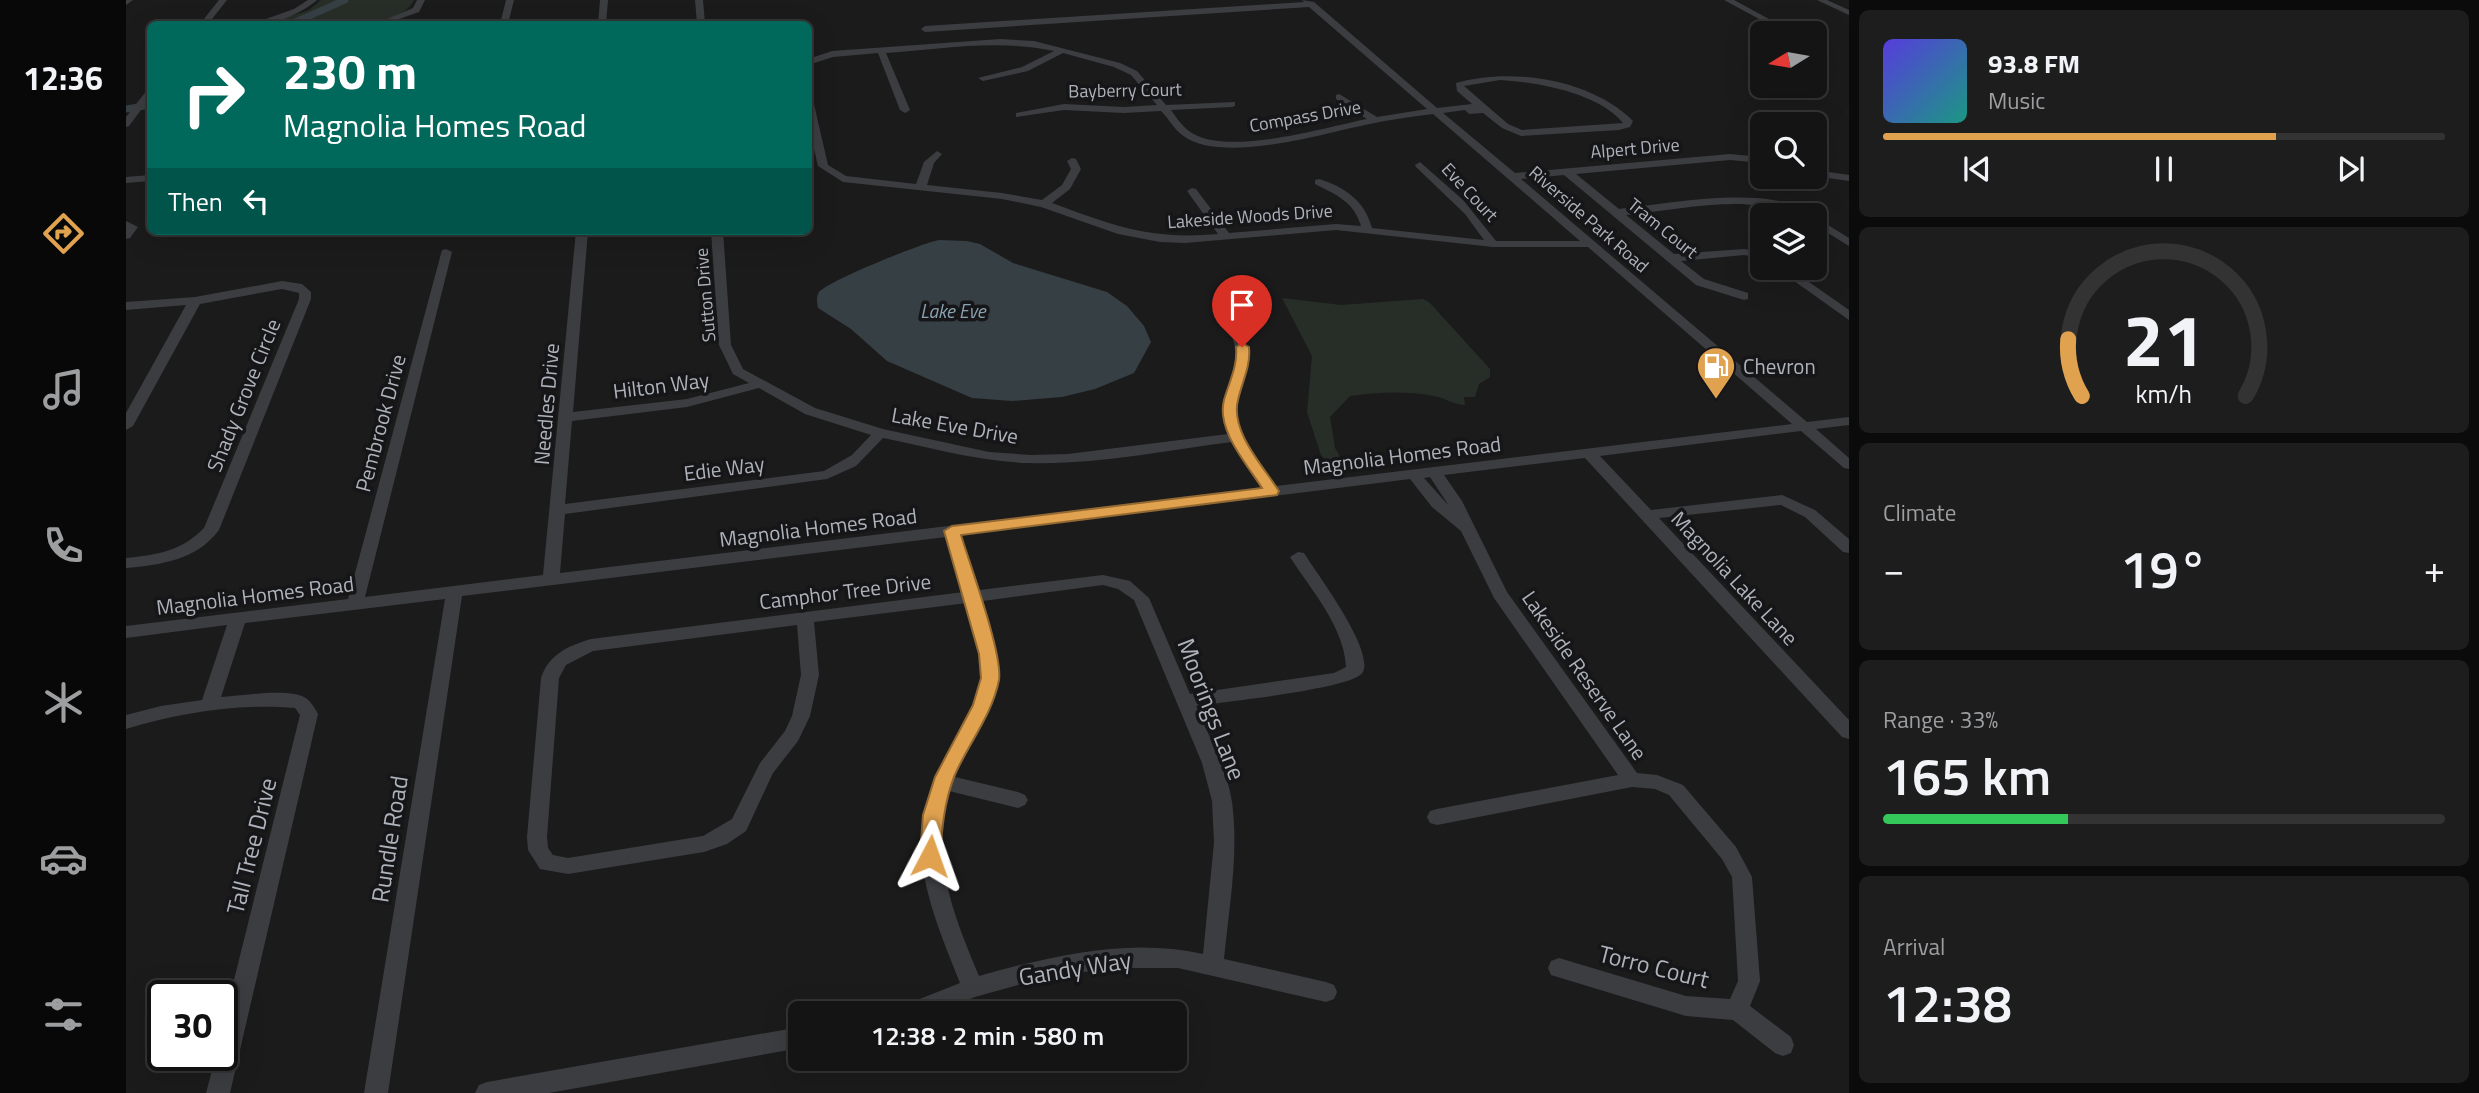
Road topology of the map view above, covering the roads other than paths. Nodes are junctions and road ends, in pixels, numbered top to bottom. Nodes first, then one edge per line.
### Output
1 (223, 0) edge
2 (313, 0) edge
3 (421, 0) edge
4 (510, 0) edge
5 (604, 0) edge
6 (699, 0) edge
7 (1728, 0) edge
8 (1821, 0) edge
9 (1308, 2) edge
10 (1849, 13) edge
11 (206, 21) edge
12 (265, 21) edge
13 (387, 21) edge
14 (505, 21) edge
15 (602, 21) edge
16 (701, 21) edge
17 (1768, 21) edge
18 (925, 29) dead end
19 (881, 50) junction
20 (1062, 50) junction
21 (812, 60) edge
22 (983, 78) dead end
23 (147, 96) edge
24 (1339, 97) dead end
25 (1232, 104) dead end
26 (1163, 107) junction
27 (1483, 108) junction
28 (905, 110) dead end
29 (1434, 113) junction
30 (1019, 115) dead end
31 (812, 119) edge
32 (129, 120) edge
33 (1376, 120) junction
34 (937, 154) dead end
35 (1750, 159) edge
36 (1072, 161) dead end
37 (1420, 165) dead end
38 (1567, 172) junction
39 (1827, 175) edge
40 (1510, 177) junction
41 (147, 178) edge
42 (1849, 178) edge
43 (126, 180) edge
44 (1319, 183) dead end
45 (921, 186) junction
46 (1192, 191) dead end
47 (1767, 203) edge
48 (1044, 204) junction
49 (1617, 213) junction
50 (1827, 228) edge
51 (1367, 229) junction
52 (1849, 233) edge
53 (1835, 234) junction
54 (582, 235) edge
55 (717, 235) edge
56 (1226, 237) junction
57 (1849, 243) edge
58 (1493, 244) junction
59 (1587, 244) junction
60 (446, 252) dead end
61 (1750, 252) edge
62 (1674, 258) junction
63 (1799, 280) edge
64 (1744, 296) dead end
65 (195, 301) junction
66 (126, 306) edge
67 (1226, 314) dead end
68 (1849, 316) edge
69 (759, 384) junction
70 (566, 417) junction
71 (1849, 421) edge
72 (126, 426) edge
73 (1802, 426) junction
74 (880, 433) junction
75 (1237, 437) junction
76 (1590, 454) junction
77 (1849, 465) edge
78 (1434, 472) junction
79 (1414, 474) junction
80 (1272, 491) junction
81 (1450, 495) junction
82 (1431, 497) junction
83 (557, 510) junction
84 (1646, 515) junction
85 (1468, 530) junction
86 (952, 531) junction
87 (1849, 548) edge
88 (1298, 557) dead end
89 (126, 564) edge
90 (551, 580) junction
91 (454, 593) junction
92 (972, 598) junction
93 (1141, 598) joint
94 (355, 604) junction
95 (238, 619) junction
96 (805, 619) junction
97 (126, 632) edge
98 (1185, 701) junction
99 (209, 706) junction
100 (126, 723) edge
101 (1849, 732) edge
102 (1632, 780) junction
103 (943, 782) junction
104 (1018, 800) dead end
105 (1437, 817) dead end
106 (1213, 966) junction
107 (1559, 968) dead end
108 (973, 988) junction
109 (1326, 992) dead end
110 (940, 1001) edge
111 (1737, 1010) junction
112 (788, 1039) edge
113 (1783, 1045) dead end
114 (218, 1093) edge
115 (376, 1093) edge
116 (488, 1093) edge

1 - 11 street
2 - 12 street
3 - 13 street
4 - 14 street
5 - 15 street
6 - 16 street
7 - 17 street
8 - 10 street
9 - 18 street
9 - 29 street, Riverside Park Road
19 - 20 street, Compass Drive
19 - 21 street, Compass Drive
19 - 28 street
20 - 22 street
20 - 26 street, Compass Drive
23 - 32 street
24 - 33 street
25 - 26 street, Bayberry Court
26 - 30 street, Bayberry Court
26 - 33 street, Compass Drive
27 - 27 street
27 - 29 street, Compass Drive
29 - 33 street, Compass Drive
29 - 40 street, Riverside Park Road
31 - 45 street, Lakeside Woods Drive
34 - 45 street
35 - 38 street, Alpert Drive
36 - 48 street
37 - 58 street, Eve Court
38 - 40 street, Alpert Drive
38 - 49 street, Tram Court
39 - 42 street
40 - 59 street, Riverside Park Road
41 - 43 street
44 - 51 street
45 - 48 street, Lakeside Woods Drive
46 - 56 street
47 - 49 street
48 - 56 street, Lakeside Woods Drive
49 - 62 street, Tram Court
50 - 53 street
51 - 56 street, Lakeside Woods Drive
51 - 58 street, Lakeside Woods Drive
52 - 53 street
53 - 57 street
54 - 70 street, Needles Drive
55 - 69 street, Sutton Drive
58 - 59 street, Lakeside Woods Drive
59 - 73 street, Riverside Park Road
60 - 94 street, Pembrook Drive
61 - 62 street
62 - 64 street, Tram Court
63 - 68 street
65 - 66 street
65 - 72 street
65 - 89 street, Shady Grove Circle
67 - 75 street
69 - 70 street, Hilton Way
69 - 74 street, Lake Eve Drive
70 - 83 street, Needles Drive
71 - 73 street, Magnolia Homes Road
73 - 76 street, Magnolia Homes Road
73 - 77 street, Riverside Park Road
74 - 75 street, Lake Eve Drive
74 - 83 street, Edie Way
75 - 80 street
76 - 78 street, Magnolia Homes Road
76 - 84 street, Magnolia Lake Lane
78 - 79 street, Magnolia Homes Road
78 - 81 street, Lakeside Reserve Lane
79 - 80 street, Magnolia Homes Road
79 - 82 street, Lakeside Reserve Lane
80 - 86 street, Magnolia Homes Road
81 - 82 street
81 - 85 street, Lakeside Reserve Lane
82 - 85 street, Lakeside Reserve Lane
83 - 90 street, Needles Drive
84 - 87 street
84 - 101 street, Magnolia Lake Lane
85 - 102 street, Lakeside Reserve Lane
86 - 90 street, Magnolia Homes Road
86 - 92 street
88 - 98 street
90 - 91 street, Magnolia Homes Road
91 - 94 street, Magnolia Homes Road
91 - 115 street, Rundle Road
92 - 93 street, Camphor Tree Drive
92 - 96 street, Camphor Tree Drive
92 - 103 street
93 - 98 street, Moorings Lane
94 - 95 street, Magnolia Homes Road
95 - 97 street, Magnolia Homes Road
95 - 99 street
96 - 96 street, Camphor Tree Drive
98 - 106 street, Moorings Lane
99 - 100 street
99 - 114 street, Tall Tree Drive
102 - 105 street, Lakeside Reserve Lane
102 - 111 street
103 - 104 street
103 - 108 street
106 - 108 street, Gandy Way
106 - 109 street, Gandy Way
107 - 111 street, Torro Court
108 - 110 street, Gandy Way
111 - 113 street
112 - 116 street

